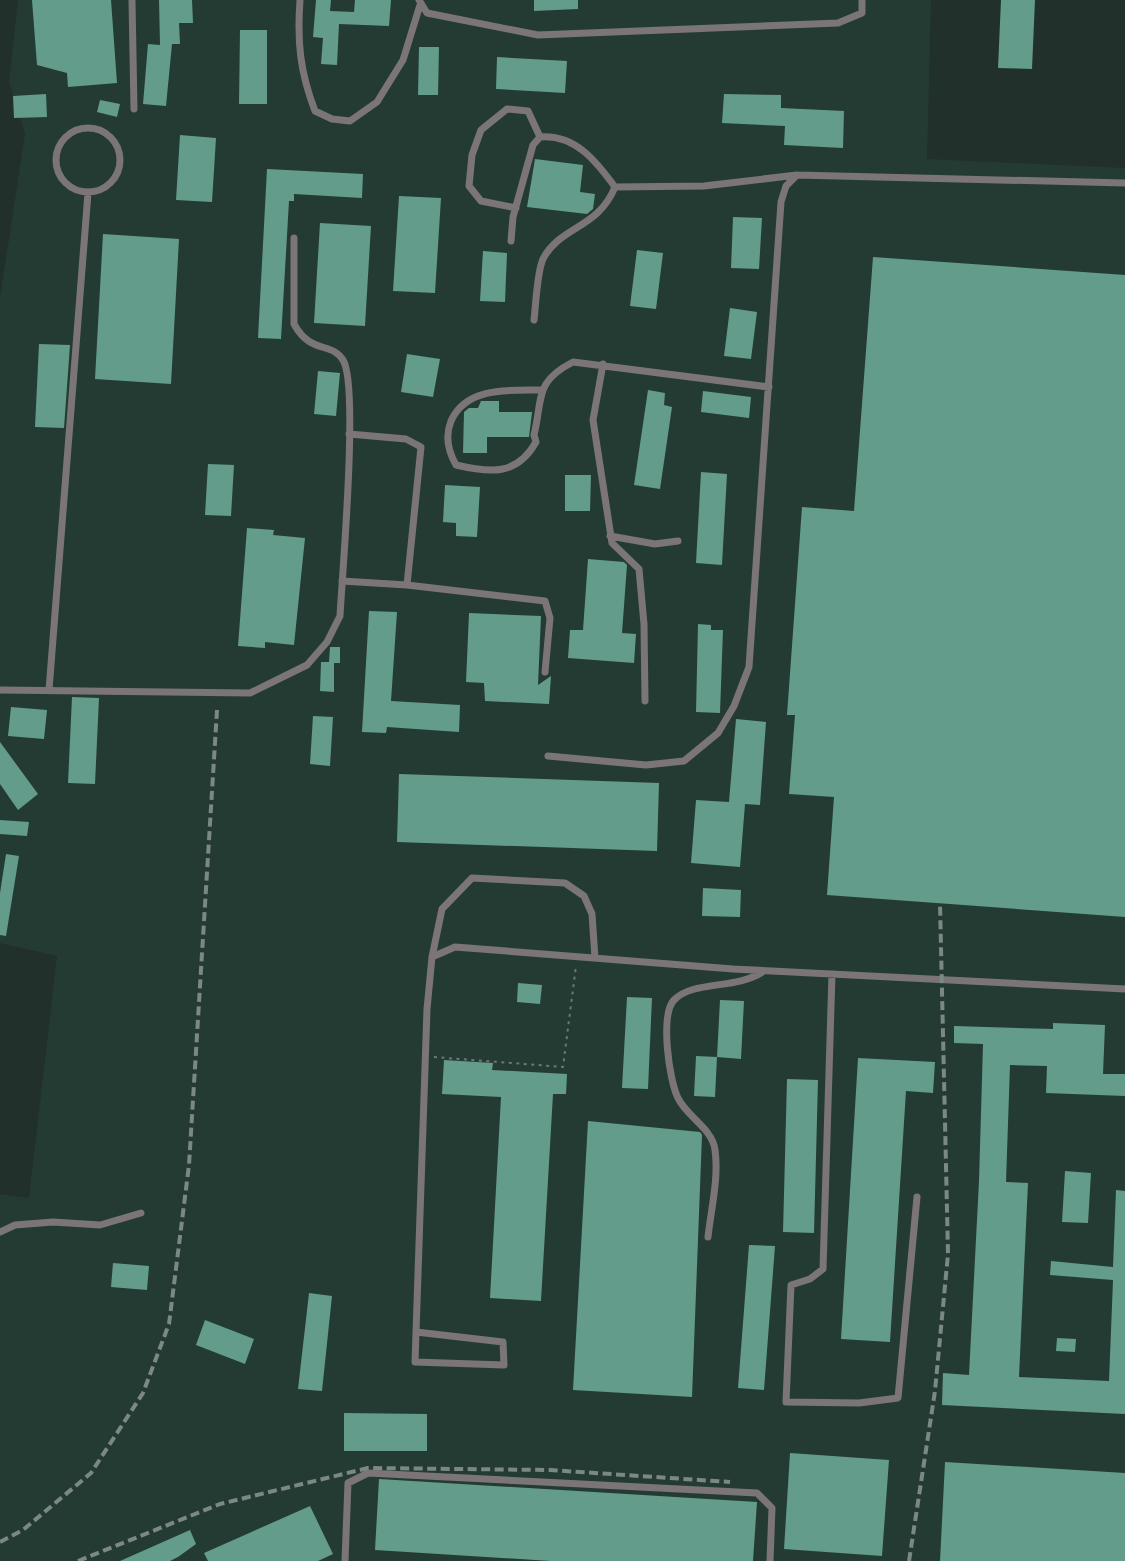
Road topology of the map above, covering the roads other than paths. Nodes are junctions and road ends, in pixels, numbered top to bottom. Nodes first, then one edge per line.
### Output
1 (132, 0) edge
2 (300, 0) edge
3 (862, 0) edge
4 (419, 3) edge
5 (134, 109) dead end
6 (540, 137) junction
7 (797, 175) junction
8 (1125, 183) edge
9 (615, 187) junction
10 (88, 193) junction
11 (516, 208) junction
12 (294, 238) dead end
13 (511, 241) dead end
14 (534, 320) dead end
15 (603, 364) junction
16 (769, 387) junction
17 (541, 390) junction
18 (349, 434) junction
19 (610, 536) junction
20 (678, 541) dead end
21 (342, 581) junction
22 (407, 585) junction
23 (545, 672) dead end
24 (0, 690) edge
25 (50, 690) junction
26 (645, 701) dead end
27 (548, 756) dead end
28 (432, 957) junction
29 (595, 958) junction
30 (764, 971) junction
31 (832, 974) junction
32 (1125, 989) edge
33 (916, 1197) dead end
34 (141, 1213) dead end
35 (0, 1232) edge
36 (708, 1237) dead end
37 (416, 1332) junction
38 (345, 1561) edge
39 (770, 1561) edge

1 - 5 lane
2 - 4 lane
3 - 4 lane
6 - 9 lane
6 - 11 lane
6 - 11 lane
7 - 8 lane
7 - 9 lane
7 - 16 lane
9 - 14 lane
10 - 10 lane
10 - 25 lane
11 - 13 lane
12 - 18 lane
15 - 16 lane
15 - 17 lane
15 - 19 lane
16 - 27 lane
17 - 17 lane
18 - 21 lane
18 - 22 lane
19 - 20 lane
19 - 26 lane
21 - 22 lane
21 - 25 lane
22 - 23 lane
24 - 25 lane
28 - 29 lane
28 - 29 lane
28 - 37 lane
29 - 30 lane
30 - 31 lane
30 - 36 lane
31 - 32 lane
31 - 33 lane
34 - 35 lane
37 - 37 lane
38 - 39 lane

